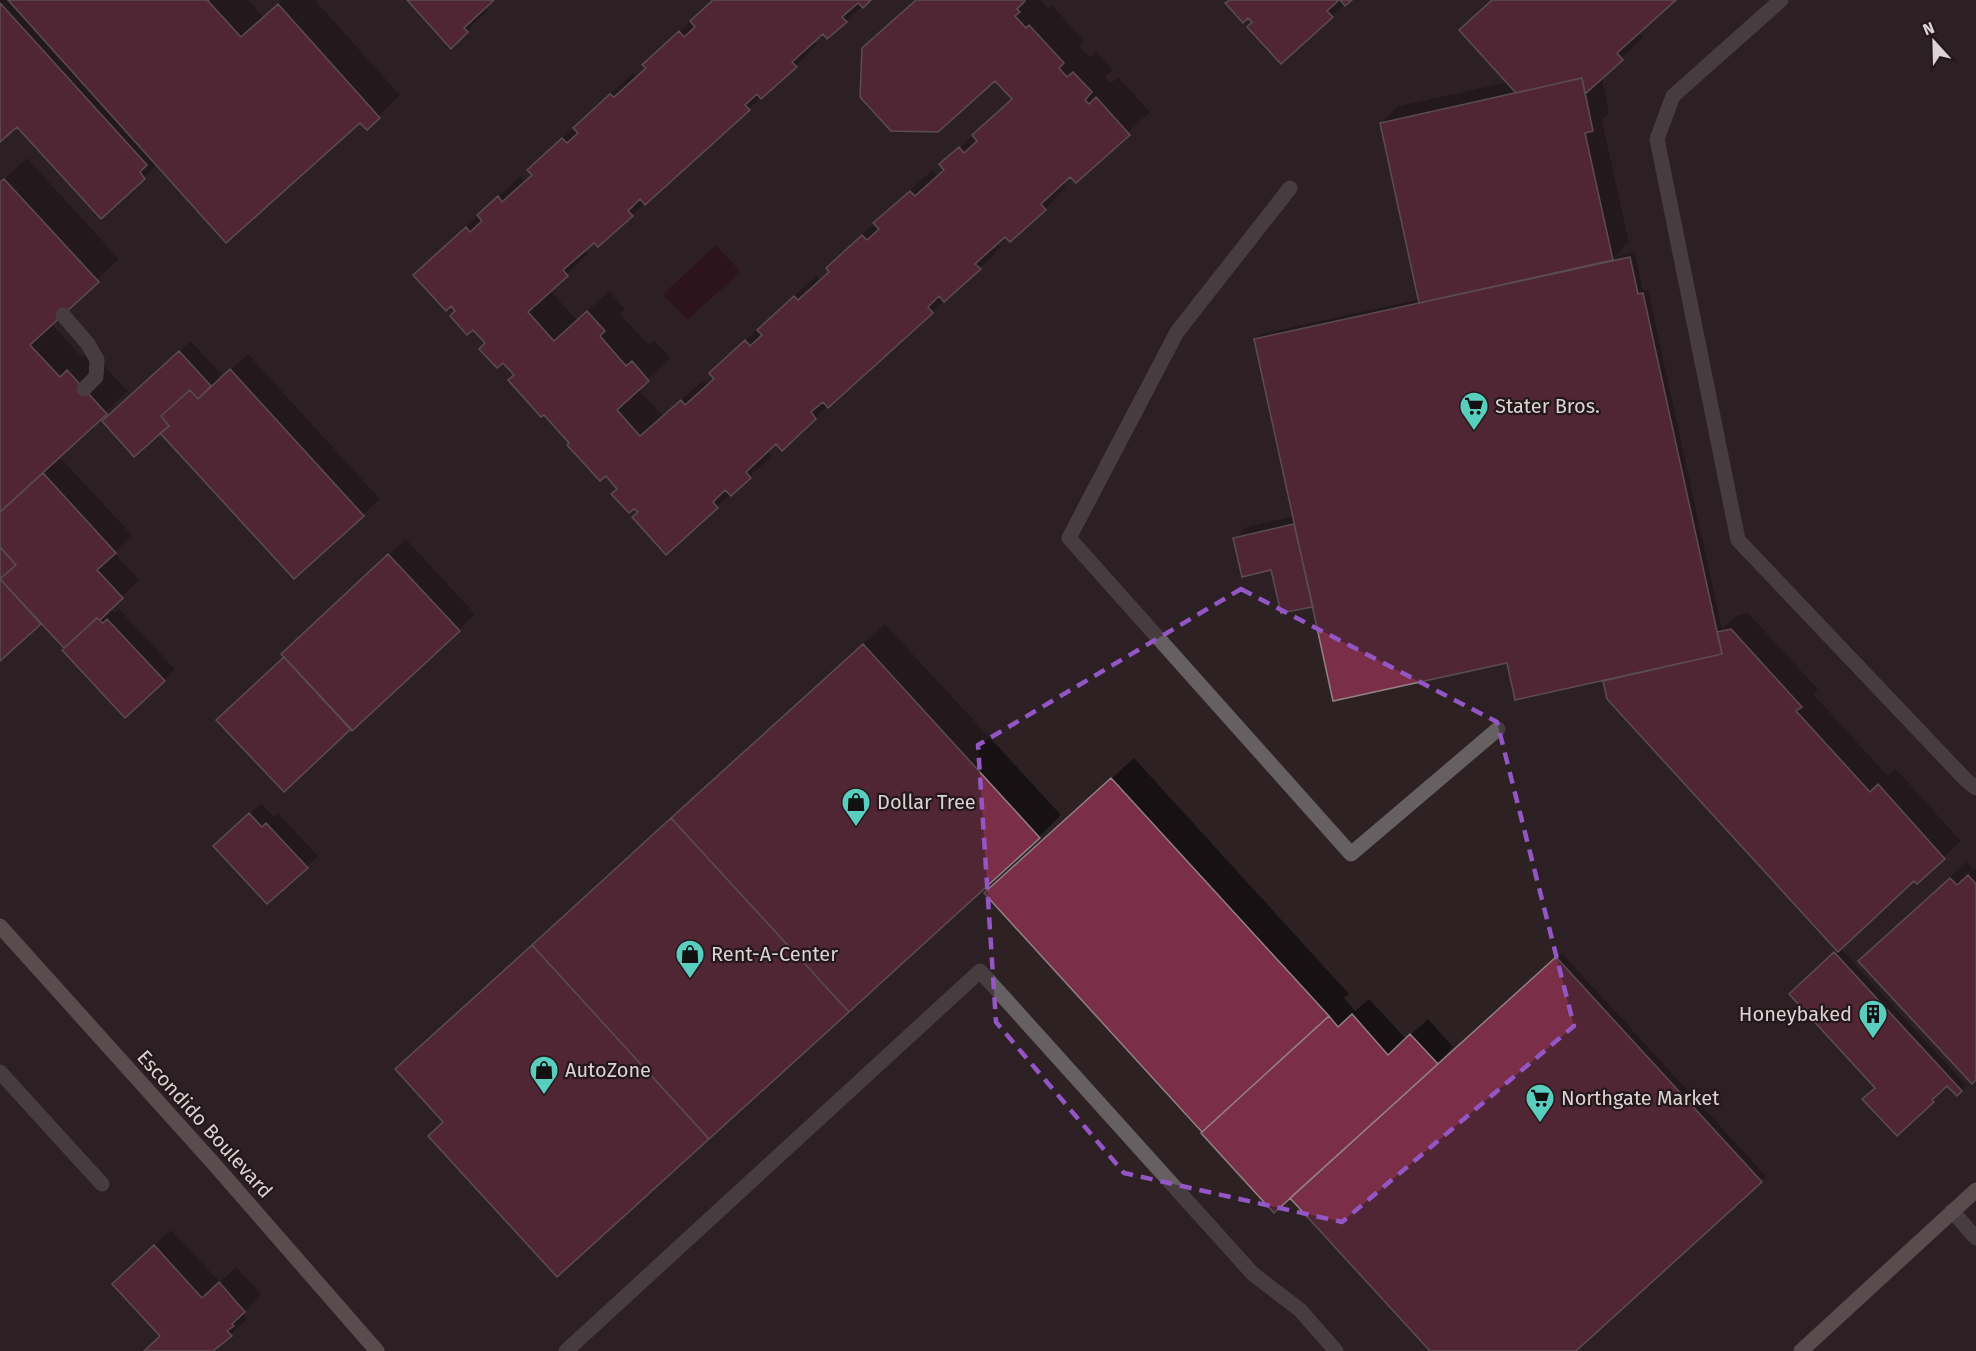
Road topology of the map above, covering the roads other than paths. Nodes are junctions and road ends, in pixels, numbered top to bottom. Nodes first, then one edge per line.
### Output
1 (1781, 0) edge
2 (1290, 188) dead end
3 (63, 315) dead end
4 (84, 389) dead end
5 (1498, 729) dead end
6 (1972, 779) edge
7 (0, 926) edge
8 (0, 1072) edge
9 (102, 1184) dead end
10 (1976, 1190) edge
11 (1952, 1211) junction
12 (1976, 1238) edge
13 (377, 1351) edge
14 (566, 1351) edge
15 (1336, 1351) edge
16 (1801, 1351) edge

1 - 6 lane
2 - 5 lane
3 - 4 lane
7 - 13 main road, Escondido Boulevard
8 - 9 lane
10 - 11 main road
11 - 12 lane
11 - 16 main road
14 - 15 lane

